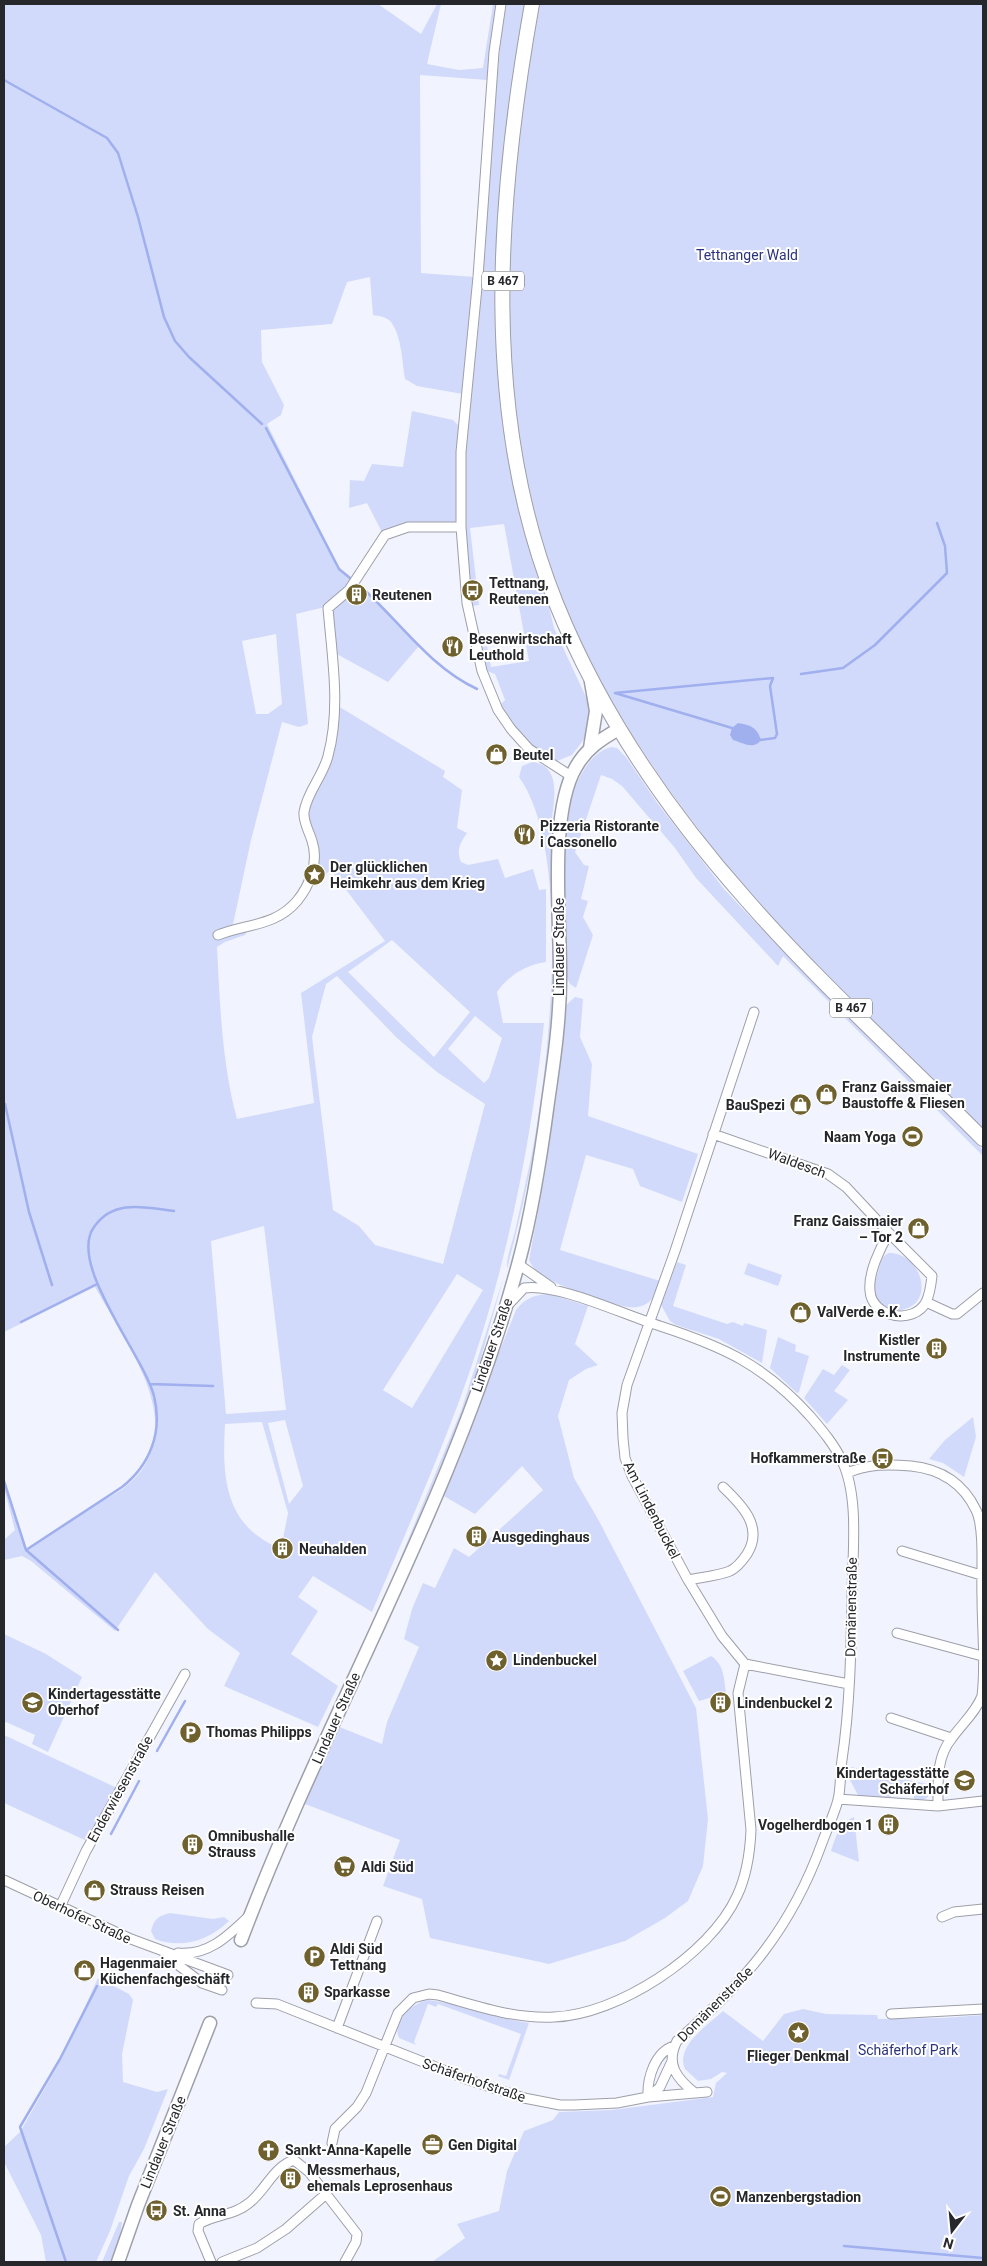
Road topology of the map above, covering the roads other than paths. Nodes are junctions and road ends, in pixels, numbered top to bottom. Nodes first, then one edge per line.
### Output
1 (501, 4) edge
2 (532, 4) edge
3 (461, 528) junction
4 (590, 677) junction
5 (619, 729) junction
6 (590, 748) junction
7 (571, 776) junction
8 (218, 935) dead end
9 (754, 1012) dead end
10 (714, 1134) junction
11 (983, 1139) edge
12 (889, 1233) junction
13 (518, 1264) junction
14 (554, 1289) junction
15 (983, 1293) edge
16 (926, 1302) junction
17 (503, 1315) junction
18 (650, 1323) junction
19 (847, 1473) junction
20 (723, 1487) dead end
21 (980, 1511) edge
22 (902, 1551) dead end
23 (981, 1575) junction
24 (688, 1580) junction
25 (897, 1633) dead end
26 (982, 1656) edge
27 (744, 1664) junction
28 (185, 1674) dead end
29 (849, 1684) junction
30 (891, 1718) dead end
31 (951, 1738) junction
32 (838, 1800) junction
33 (983, 1801) edge
34 (938, 1806) junction
35 (4, 1880) edge
36 (60, 1907) junction
37 (983, 1908) edge
38 (251, 1915) junction
39 (942, 1917) dead end
40 (377, 1921) dead end
41 (241, 1940) dead end
42 (161, 1951) junction
43 (228, 1975) dead end
44 (222, 1990) dead end
45 (256, 2003) dead end
46 (983, 2009) edge
47 (891, 2014) dead end
48 (210, 2023) dead end
49 (337, 2028) junction
50 (674, 2046) junction
51 (384, 2047) junction
52 (672, 2061) junction
53 (707, 2092) dead end
54 (695, 2093) junction
55 (648, 2097) junction
56 (332, 2142) dead end
57 (326, 2194) junction
58 (118, 2262) edge
59 (211, 2262) edge
60 (222, 2262) edge
61 (345, 2262) edge

1 - 3 street
2 - 4 main road, B 467
3 - 7 street
3 - 8 street
4 - 5 main road, B 467
4 - 6 main road
5 - 6 main road, Lindauer Straße
5 - 11 main road, B 467
6 - 7 main road, Lindauer Straße
7 - 13 main road, Lindauer Straße
9 - 10 street
10 - 12 street, Waldesch
10 - 18 street
12 - 16 street, Waldesch
12 - 16 street
13 - 14 street, Domänenstraße
13 - 17 main road, Lindauer Straße
14 - 17 street, Domänenstraße
14 - 18 street, Domänenstraße
15 - 16 street
17 - 38 main road, Lindauer Straße
18 - 19 street, Domänenstraße
18 - 24 street, Am Lindenbuckel
19 - 21 street
19 - 29 street, Domänenstraße
20 - 24 street
21 - 23 street
22 - 23 street
23 - 26 street
24 - 27 street, Am Lindenbuckel
25 - 26 street
26 - 31 street
27 - 29 street
27 - 51 street
28 - 36 street, Enderwiesenstraße
29 - 32 street, Domänenstraße
30 - 31 street
31 - 34 street
32 - 34 street
32 - 50 street, Domänenstraße
33 - 34 street
35 - 36 street, Oberhofer Straße
36 - 42 street, Oberhofer Straße
37 - 39 street
38 - 41 main road, Lindauer Straße
38 - 42 street, Oberhofer Straße
40 - 49 street
42 - 43 street, Oberhofer Straße
42 - 44 street, Oberhofer Straße
45 - 49 street, Schäferhofstraße
46 - 47 street
48 - 58 main road, Lindauer Straße
49 - 51 street, Schäferhofstraße
50 - 52 street, Domänenstraße
50 - 55 street, Domänenstraße
51 - 55 street, Schäferhofstraße
51 - 56 street
52 - 54 street
52 - 55 street, Domänenstraße
53 - 54 street, Schäferhofstraße
54 - 55 street, Schäferhofstraße
57 - 59 street
57 - 60 street
57 - 61 street

